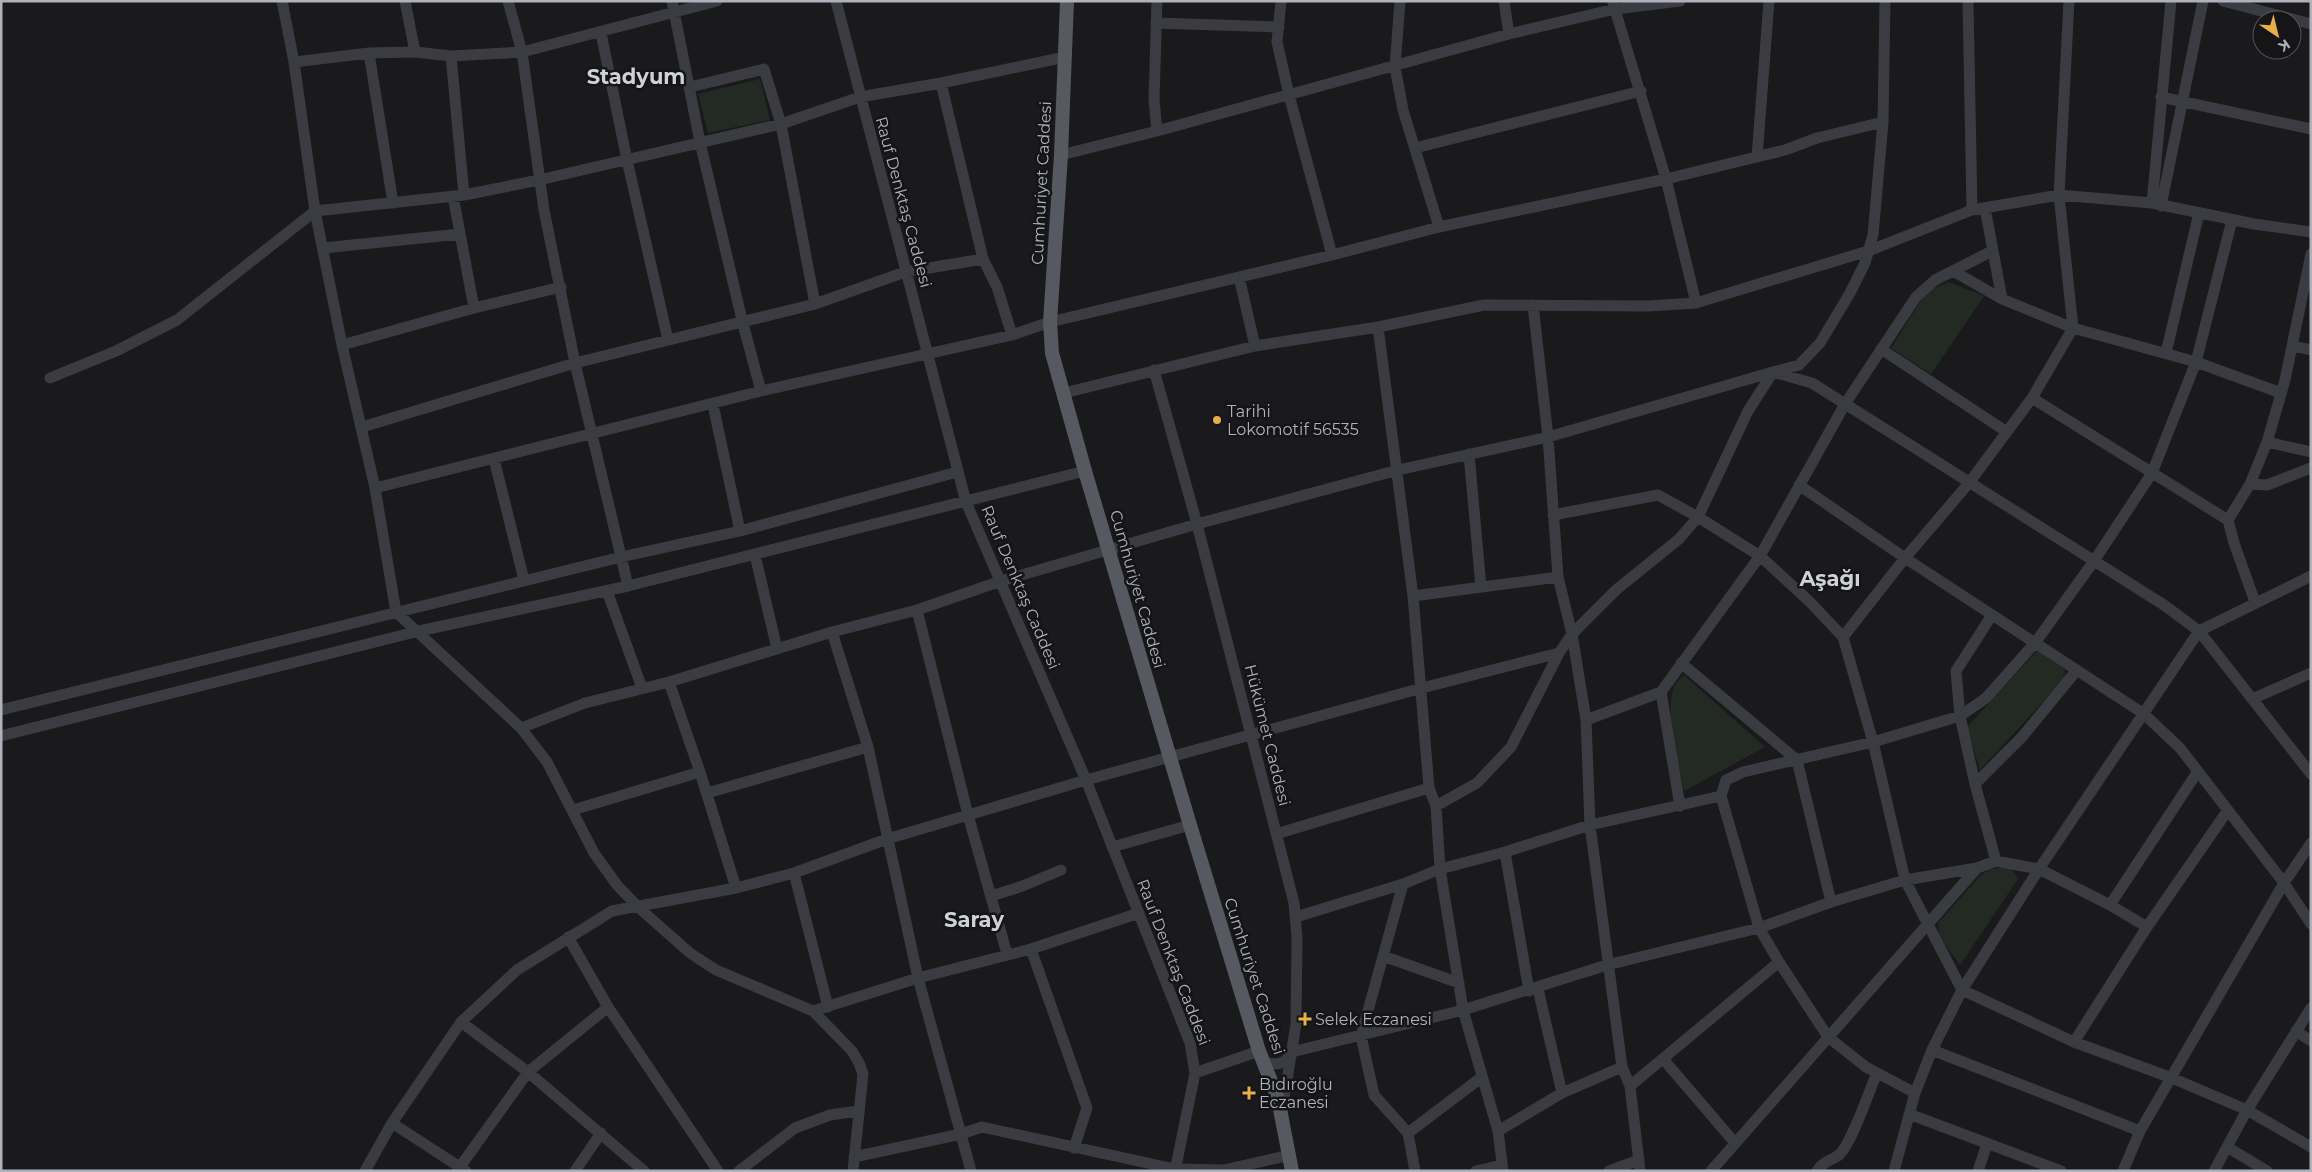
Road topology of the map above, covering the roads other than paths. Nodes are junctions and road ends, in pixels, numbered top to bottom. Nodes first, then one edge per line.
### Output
1 (282, 1) edge
2 (405, 1) edge
3 (508, 1) edge
4 (716, 1) edge
5 (836, 1) edge
6 (1067, 1) edge
7 (1157, 1) edge
8 (1281, 1) edge
9 (1400, 1) edge
10 (1504, 1) edge
11 (1680, 1) edge
12 (1769, 1) edge
13 (1885, 1) edge
14 (1968, 1) edge
15 (2069, 1) edge
16 (2171, 1) edge
17 (2203, 1) edge
18 (2223, 1) edge
19 (1614, 5) edge
20 (674, 7) edge
21 (1156, 23) junction
22 (2311, 24) edge
23 (1279, 27) junction
24 (601, 33) junction
25 (1509, 34) junction
26 (415, 52) junction
27 (522, 52) junction
28 (369, 53) junction
29 (451, 56) junction
30 (1065, 57) junction
31 (294, 62) junction
32 (1395, 67) junction
33 (942, 83) junction
34 (690, 87) junction
35 (1641, 91) junction
36 (1289, 95) junction
37 (860, 96) junction
38 (2161, 97) junction
39 (2183, 102) junction
40 (1883, 122) junction
41 (781, 124) junction
42 (2311, 130) edge
43 (1157, 131) junction
44 (700, 142) junction
45 (1415, 148) junction
46 (1061, 155) junction
47 (1757, 157) junction
48 (627, 160) junction
49 (1666, 179) junction
50 (539, 180) junction
51 (458, 195) junction
52 (2059, 195) junction
53 (393, 203) junction
54 (2157, 204) junction
55 (1985, 208) junction
56 (1972, 210) junction
57 (315, 211) junction
58 (2199, 213) junction
59 (2232, 220) junction
60 (1439, 227) junction
61 (2311, 232) edge
62 (460, 234) junction
63 (323, 248) junction
64 (1868, 251) junction
65 (1992, 251) junction
66 (2311, 254) edge
67 (1332, 255) junction
68 (983, 259) junction
69 (1953, 271) junction
70 (905, 272) junction
71 (1239, 277) junction
72 (561, 287) junction
73 (2002, 299) junction
74 (1696, 303) junction
75 (815, 304) junction
76 (1533, 305) junction
77 (474, 308) junction
78 (742, 320) junction
79 (1050, 322) junction
80 (1378, 327) junction
81 (2073, 328) junction
82 (1012, 335) junction
83 (668, 340) junction
84 (342, 344) junction
85 (1255, 346) junction
86 (2293, 346) junction
87 (1881, 350) junction
88 (2311, 350) edge
89 (2166, 353) junction
90 (928, 354) junction
91 (2196, 362) junction
92 (575, 363) junction
93 (1154, 370) junction
94 (1773, 372) junction
95 (50, 378) dead end
96 (761, 392) junction
97 (2281, 392) junction
98 (1064, 393) junction
99 (2032, 398) junction
100 (1844, 404) junction
101 (713, 405) junction
102 (362, 427) junction
103 (2007, 432) junction
104 (593, 434) junction
105 (1548, 437) junction
106 (2266, 442) junction
107 (2311, 452) edge
108 (1469, 454) junction
109 (494, 459) junction
110 (2311, 468) edge
111 (1398, 470) junction
112 (1085, 471) junction
113 (957, 472) junction
114 (2152, 473) junction
115 (1969, 483) junction
116 (2250, 484) junction
117 (1799, 485) junction
118 (375, 488) junction
119 (966, 502) junction
120 (1552, 515) junction
121 (1698, 517) junction
122 (2228, 520) junction
123 (1197, 524) junction
124 (740, 531) junction
125 (1109, 550) junction
126 (755, 555) junction
127 (1760, 556) junction
128 (621, 557) junction
129 (1905, 558) junction
130 (2094, 561) junction
131 (2311, 576) edge
132 (1558, 577) junction
133 (524, 580) junction
134 (1001, 581) junction
135 (628, 586) junction
136 (1481, 587) junction
137 (607, 591) junction
138 (1413, 596) junction
139 (2255, 602) junction
140 (917, 610) junction
141 (396, 612) junction
142 (1992, 615) junction
143 (419, 630) junction
144 (2199, 631) junction
145 (832, 632) junction
146 (1572, 634) junction
147 (1843, 638) junction
148 (2034, 642) junction
149 (777, 648) junction
150 (1559, 653) junction
151 (1681, 663) junction
152 (2077, 670) junction
153 (2311, 673) edge
154 (669, 682) junction
155 (642, 688) junction
156 (1422, 688) junction
157 (1660, 692) junction
158 (2252, 699) junction
159 (1, 710) edge
160 (2144, 714) junction
161 (1960, 716) junction
162 (1586, 720) junction
163 (521, 728) junction
164 (1251, 734) junction
165 (1, 736) edge
166 (1873, 742) junction
167 (868, 747) junction
168 (1169, 757) junction
169 (1797, 760) junction
170 (2198, 771) junction
171 (700, 772) junction
172 (2311, 774) edge
173 (1086, 780) junction
174 (1975, 784) junction
175 (1429, 788) junction
176 (707, 793) junction
177 (1722, 796) junction
178 (1436, 806) junction
179 (1680, 806) junction
180 (573, 810) junction
181 (2228, 810) junction
182 (968, 815) junction
183 (1190, 825) junction
184 (1590, 826) junction
185 (1276, 834) junction
186 (886, 839) junction
187 (2311, 843) edge
188 (1112, 847) junction
189 (1505, 852) junction
190 (1996, 860) junction
191 (1977, 868) junction
192 (1440, 869) junction
193 (2039, 869) junction
194 (1061, 870) dead end
195 (794, 873) junction
196 (1905, 880) junction
197 (2284, 883) junction
198 (1403, 884) junction
199 (736, 888) junction
200 (991, 896) junction
201 (1831, 902) junction
202 (2110, 905) junction
203 (638, 907) junction
204 (1139, 913) junction
205 (1296, 917) junction
206 (2311, 924) edge
207 (1927, 925) junction
208 (1759, 928) junction
209 (2147, 928) junction
210 (568, 937) junction
211 (1031, 949) junction
212 (1007, 954) junction
213 (1383, 956) junction
214 (1779, 962) junction
215 (1607, 965) junction
216 (918, 978) junction
217 (1459, 983) junction
218 (1534, 990) junction
219 (1962, 990) junction
220 (608, 1007) junction
221 (828, 1007) junction
222 (2311, 1008) edge
223 (1463, 1010) junction
224 (813, 1011) junction
225 (461, 1022) junction
226 (2296, 1031) junction
227 (1361, 1036) junction
228 (1828, 1037) junction
229 (2311, 1041) edge
230 (2074, 1042) junction
231 (1932, 1050) junction
232 (1292, 1052) junction
233 (1262, 1057) junction
234 (1664, 1060) junction
235 (1622, 1067) junction
236 (528, 1072) junction
237 (1195, 1072) junction
238 (1877, 1073) junction
239 (1482, 1077) junction
240 (2172, 1078) junction
241 (1630, 1086) junction
242 (1562, 1093) junction
243 (1915, 1093) junction
244 (2246, 1110) junction
245 (858, 1111) junction
246 (1282, 1114) junction
247 (1909, 1114) junction
248 (392, 1123) junction
249 (1498, 1131) junction
250 (2140, 1131) junction
251 (1408, 1133) junction
252 (601, 1134) junction
253 (961, 1134) junction
254 (1735, 1143) junction
255 (1987, 1144) junction
256 (2227, 1147) junction
257 (2311, 1147) edge
258 (1074, 1148) junction
259 (1290, 1154) junction
260 (854, 1157) junction
261 (1639, 1166) edge
262 (1502, 1168) edge
263 (461, 1170) edge
264 (1175, 1170) edge
265 (365, 1171) edge
266 (575, 1171) edge
267 (644, 1171) edge
268 (718, 1171) edge
269 (739, 1171) edge
270 (853, 1171) edge
271 (971, 1171) edge
272 (1292, 1171) edge
273 (1415, 1171) edge
274 (1476, 1171) edge
275 (1609, 1171) edge
276 (1711, 1171) edge
277 (1817, 1171) edge
278 (1894, 1171) edge
279 (1978, 1171) edge
280 (2061, 1171) edge
281 (2123, 1171) edge
282 (2214, 1171) edge
283 (2267, 1171) edge

1 - 31 street
2 - 26 street
3 - 27 street
4 - 20 street
5 - 37 street, Rauf Denktaş Caddesi
6 - 30 main road, Cumhuriyet Caddesi
7 - 21 street
8 - 23 street
9 - 32 street
10 - 25 street
11 - 19 street
12 - 47 street
13 - 40 street
14 - 56 street
15 - 52 street
16 - 38 street
17 - 39 street
18 - 22 street
19 - 25 street
19 - 35 street
20 - 24 street
20 - 34 street
21 - 23 street
21 - 43 street
23 - 36 street
24 - 27 street
24 - 48 street
25 - 32 street
26 - 28 street
26 - 29 street
27 - 29 street
27 - 50 street
28 - 31 street
28 - 53 street
29 - 51 street
30 - 33 street
30 - 46 main road, Cumhuriyet Caddesi
31 - 57 street
32 - 36 street
32 - 45 street
33 - 37 street
33 - 68 street
34 - 41 street
34 - 44 street
35 - 45 street
35 - 49 street
36 - 43 street
36 - 67 street
37 - 41 street
37 - 70 street, Rauf Denktaş Caddesi
38 - 39 street
38 - 54 street
39 - 42 street
39 - 54 street
40 - 47 street
40 - 64 street
41 - 44 street
41 - 75 street
43 - 46 street
44 - 48 street
44 - 78 street
45 - 60 street
46 - 79 main road, Cumhuriyet Caddesi
47 - 49 street
48 - 50 street
48 - 83 street
49 - 60 street
49 - 74 street
50 - 51 street
50 - 72 street
51 - 53 street
51 - 62 street
52 - 54 street
52 - 55 street
52 - 81 street
53 - 57 street
54 - 58 street
55 - 56 street
55 - 65 street
56 - 64 street
57 - 63 street
57 - 95 street
58 - 59 street
58 - 89 street
59 - 61 street
59 - 91 street
60 - 67 street
62 - 63 street
62 - 77 street
63 - 84 street
64 - 74 street
64 - 94 street
65 - 69 street
65 - 73 street
66 - 86 street
67 - 71 street
68 - 70 street
68 - 82 street
69 - 73 street
69 - 87 street
70 - 75 street
70 - 90 street, Rauf Denktaş Caddesi
71 - 79 street
71 - 85 street
72 - 77 street
72 - 92 street
73 - 81 street
74 - 76 street
75 - 78 street
76 - 80 street
76 - 105 street
77 - 84 street
78 - 83 street
78 - 96 street
79 - 82 street
79 - 98 main road, Cumhuriyet Caddesi
80 - 85 street
80 - 111 street
81 - 89 street
81 - 99 street
82 - 90 street
83 - 92 street
84 - 102 street
85 - 93 street
86 - 88 street
86 - 97 street
87 - 100 street
87 - 103 street
89 - 91 street
90 - 96 street
90 - 113 street, Rauf Denktaş Caddesi
91 - 97 street
91 - 114 street
92 - 102 street
92 - 104 street
93 - 98 street
93 - 123 street, Hükümet Caddesi
94 - 100 street
94 - 105 street
94 - 121 street
96 - 101 street
97 - 106 street
98 - 112 main road, Cumhuriyet Caddesi
99 - 103 street
99 - 114 street
100 - 115 street
100 - 117 street
101 - 104 street
101 - 124 street
102 - 118 street
103 - 115 street
104 - 109 street
104 - 128 street
105 - 108 street
105 - 120 street
106 - 107 street
106 - 116 street
108 - 111 street
108 - 136 street
109 - 118 street
109 - 133 street
110 - 116 street
111 - 123 street
111 - 138 street
112 - 119 street
112 - 125 main road, Cumhuriyet Caddesi
113 - 119 street, Rauf Denktaş Caddesi
113 - 124 street
114 - 122 street
114 - 130 street
115 - 129 street
115 - 130 street
116 - 122 street
117 - 127 street
117 - 129 street
118 - 141 street
119 - 126 street
119 - 134 street, Rauf Denktaş Caddesi
120 - 121 street
120 - 132 street
121 - 127 street
121 - 146 street
122 - 139 street
123 - 125 street
123 - 164 street, Hükümet Caddesi
124 - 128 street
125 - 134 street
125 - 168 main road, Cumhuriyet Caddesi
126 - 135 street
126 - 149 street
127 - 147 street
127 - 151 street
128 - 133 street
128 - 135 street
129 - 142 street
129 - 147 street
130 - 144 street
130 - 148 street
131 - 139 street
132 - 136 street
132 - 146 street
133 - 141 street
134 - 140 street
134 - 173 street, Rauf Denktaş Caddesi
135 - 137 street
136 - 138 street
137 - 143 street
137 - 155 street
138 - 156 street
139 - 144 street
140 - 145 street
140 - 182 street
141 - 143 street
141 - 159 street
142 - 148 street
142 - 161 street
143 - 163 street
143 - 165 street
144 - 158 street
144 - 160 street
145 - 149 street
145 - 167 street
146 - 150 street
146 - 162 street
147 - 166 street
148 - 152 street
148 - 161 street
149 - 154 street
150 - 156 street
150 - 178 street
151 - 157 street
151 - 169 street
152 - 160 street
152 - 174 street
153 - 158 street
154 - 155 street
154 - 171 street
155 - 163 street
156 - 164 street
156 - 175 street
157 - 162 street
157 - 179 street
158 - 172 street
160 - 170 street
160 - 193 street
161 - 166 street
161 - 174 street
162 - 184 street
163 - 180 street
164 - 168 street
164 - 185 street, Hükümet Caddesi
166 - 169 street
166 - 196 street
167 - 176 street
167 - 186 street
168 - 173 street
168 - 183 main road, Cumhuriyet Caddesi
169 - 177 street
169 - 201 street
170 - 181 street
170 - 202 street
171 - 176 street
171 - 180 street
173 - 182 street
173 - 188 street, Rauf Denktaş Caddesi
174 - 190 street
175 - 178 street
175 - 185 street
176 - 199 street
177 - 179 street
177 - 208 street
178 - 192 street
179 - 184 street
180 - 203 street
181 - 197 street
181 - 209 street
182 - 186 street
182 - 200 street
183 - 188 street
183 - 233 main road, Cumhuriyet Caddesi
184 - 189 street
184 - 215 street
185 - 205 street, Hükümet Caddesi
186 - 195 street
186 - 216 street
187 - 197 street
188 - 204 street, Rauf Denktaş Caddesi
189 - 192 street
189 - 218 street
190 - 191 street
190 - 193 street
191 - 196 street
191 - 207 street
192 - 198 street
192 - 217 street
193 - 202 street
193 - 219 street
194 - 200 street
195 - 199 street
195 - 221 street
196 - 201 street
196 - 207 street
197 - 206 street
197 - 240 street
198 - 205 street
198 - 213 street
199 - 203 street
200 - 212 street
201 - 208 street
202 - 209 street
203 - 210 street
203 - 224 street
204 - 211 street
204 - 237 street, Rauf Denktaş Caddesi
205 - 232 street, Hükümet Caddesi
207 - 219 street
207 - 228 street
208 - 214 street
208 - 215 street
209 - 230 street
210 - 220 street
210 - 225 street
211 - 212 street
211 - 258 street
212 - 216 street
213 - 217 street
213 - 227 street
214 - 228 street
214 - 234 street
215 - 218 street
215 - 235 street
216 - 221 street
216 - 253 street
217 - 223 street
218 - 223 street
218 - 242 street
219 - 230 street
219 - 231 street
220 - 236 street
220 - 268 street
221 - 224 street
222 - 226 street
223 - 227 street
223 - 239 street
224 - 245 street
225 - 236 street
225 - 248 street
226 - 229 street
226 - 244 street
227 - 232 street
227 - 251 street
228 - 238 street
228 - 254 street
230 - 240 street
231 - 243 street
231 - 250 street
232 - 233 street
232 - 246 street, Hükümet Caddesi
233 - 237 street
233 - 246 main road, Cumhuriyet Caddesi
234 - 241 street
234 - 254 street
235 - 241 street
235 - 242 street
236 - 252 street
236 - 263 street
237 - 264 street, Rauf Denktaş Caddesi
238 - 243 street
238 - 277 street
239 - 249 street
239 - 251 street
240 - 244 street
240 - 250 street
241 - 261 street
242 - 249 street
243 - 247 street
244 - 256 street
244 - 257 street
245 - 260 street
245 - 269 street
246 - 259 main road, Cumhuriyet Caddesi
247 - 255 street
247 - 278 street
248 - 263 street
248 - 265 street
249 - 262 street
250 - 281 street
251 - 273 street
252 - 266 street
252 - 267 street
253 - 258 street
253 - 260 street
253 - 271 street
254 - 276 street
255 - 279 street
255 - 280 street
256 - 282 street
256 - 283 street
258 - 264 street
259 - 264 street
259 - 272 main road, Cumhuriyet Caddesi
260 - 270 street
261 - 275 street
262 - 274 street

